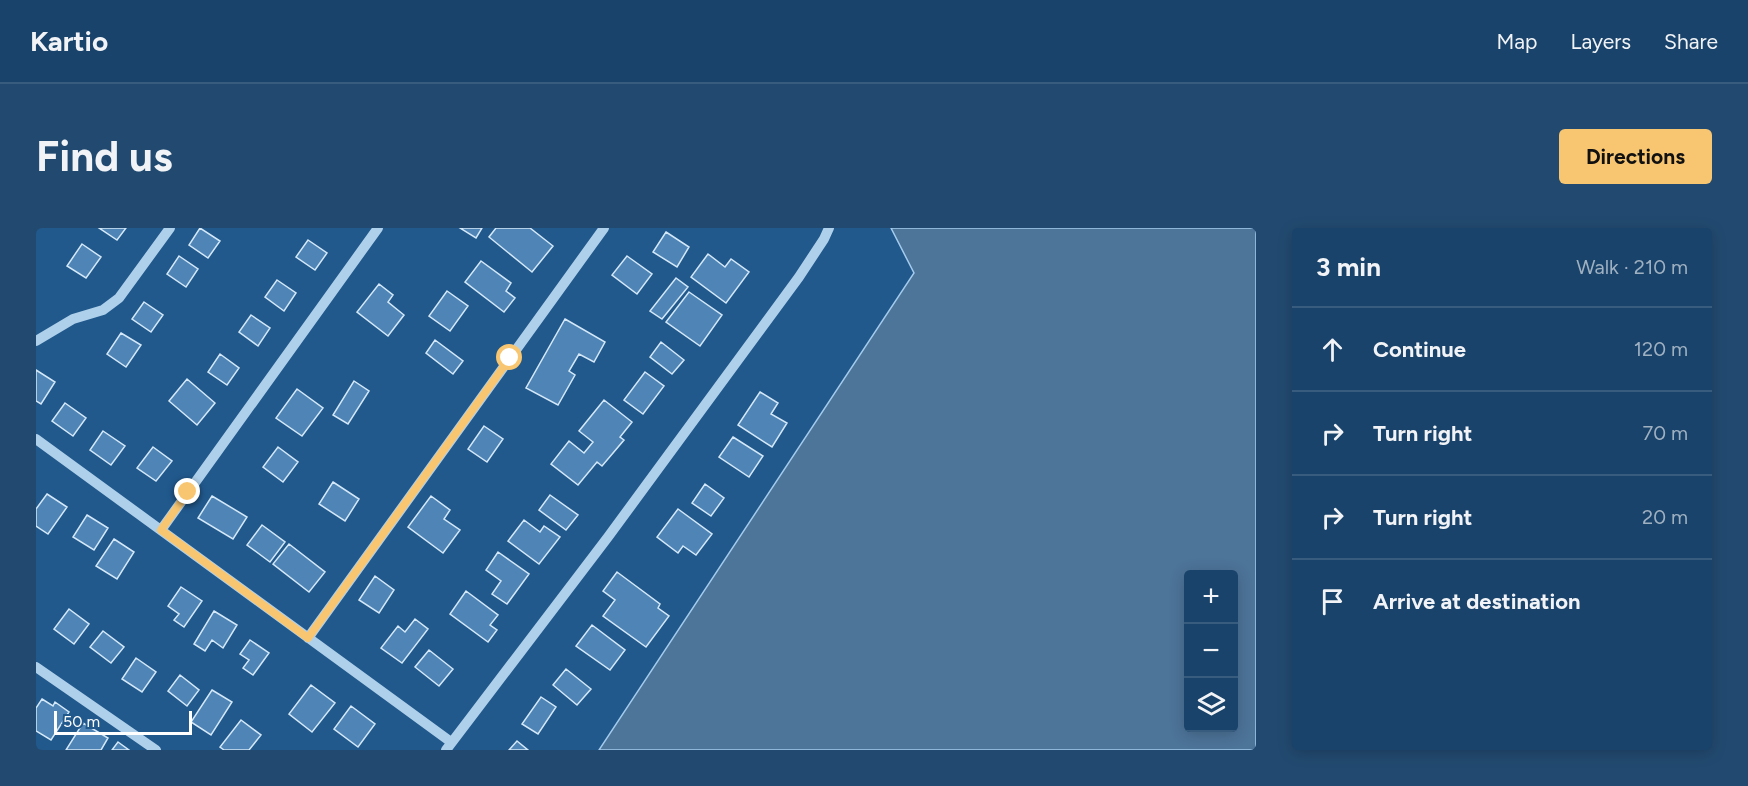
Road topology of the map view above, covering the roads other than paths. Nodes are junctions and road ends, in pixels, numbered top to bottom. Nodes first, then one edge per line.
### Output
1 (170, 228) edge
2 (378, 228) edge
3 (604, 228) edge
4 (829, 228) edge
5 (36, 341) edge
6 (36, 439) edge
7 (161, 530) junction
8 (308, 638) junction
9 (36, 666) edge
10 (448, 746) edge
11 (156, 750) edge

1 - 5 street
2 - 7 street
3 - 8 street
4 - 10 street
6 - 7 street
7 - 8 street
8 - 10 street
9 - 11 street

